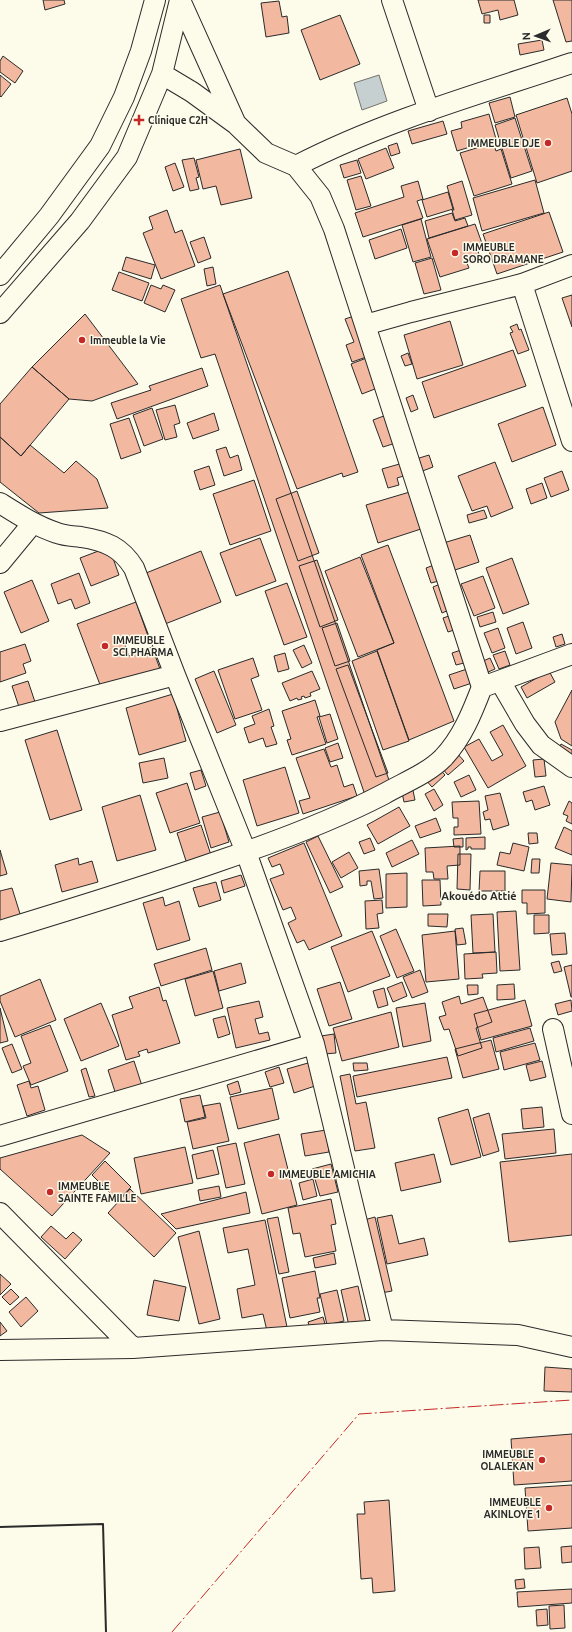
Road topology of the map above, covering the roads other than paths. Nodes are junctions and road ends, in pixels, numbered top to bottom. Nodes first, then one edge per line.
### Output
1 (155, 0) edge
2 (180, 0) edge
3 (392, 0) edge
4 (572, 64) edge
5 (162, 74) junction
6 (429, 111) junction
7 (236, 124) junction
8 (296, 166) junction
9 (572, 265) edge
10 (0, 275) edge
11 (522, 284) junction
12 (0, 313) edge
13 (365, 325) junction
14 (572, 441) edge
15 (0, 503) edge
16 (33, 524) junction
17 (0, 562) edge
18 (572, 654) edge
19 (175, 675) junction
20 (491, 684) junction
21 (0, 721) edge
22 (572, 768) edge
23 (246, 852) junction
24 (0, 932) edge
25 (553, 1029) dead end
26 (314, 1044) junction
27 (572, 1114) edge
28 (0, 1136) edge
29 (0, 1213) edge
30 (384, 1330) junction
31 (133, 1348) junction
32 (572, 1348) edge
33 (0, 1350) edge

1 - 10 street
2 - 5 street
2 - 7 street
3 - 6 street
4 - 6 street
5 - 7 street
5 - 12 street
6 - 8 street
7 - 8 street
8 - 13 street
9 - 11 street
11 - 13 street
11 - 14 street
13 - 20 street
15 - 16 street
16 - 17 street
16 - 19 street
18 - 20 street
19 - 21 street
19 - 23 street
20 - 22 street
20 - 23 street
23 - 24 street
23 - 26 street
25 - 27 street
26 - 28 street
26 - 30 street
29 - 31 street
30 - 31 street
30 - 32 street
31 - 33 street

